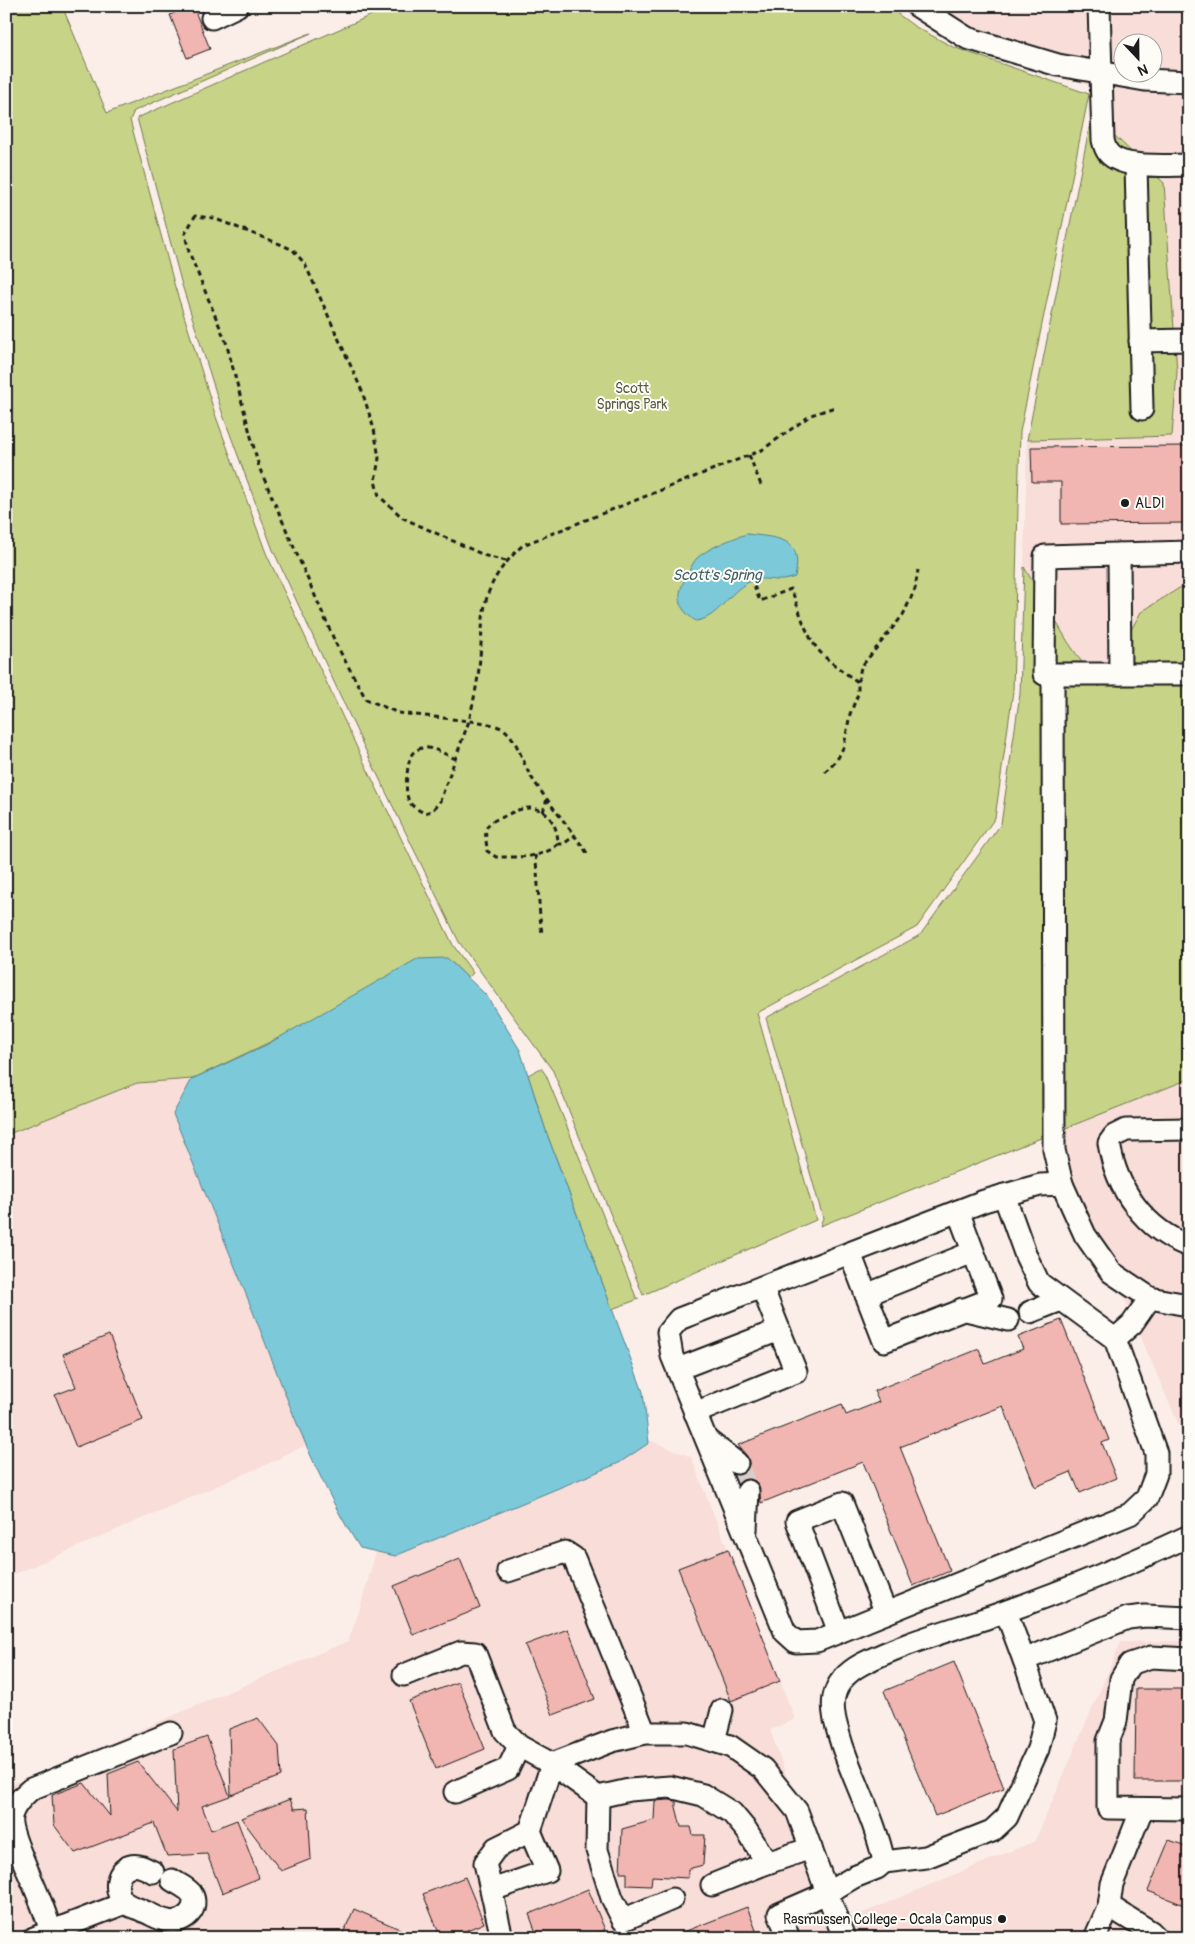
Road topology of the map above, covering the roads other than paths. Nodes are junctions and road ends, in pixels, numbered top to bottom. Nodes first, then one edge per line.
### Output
1 (237, 6) edge
2 (917, 6) edge
3 (1099, 6) edge
4 (212, 18) dead end
5 (1102, 73) junction
6 (1189, 82) edge
7 (1189, 164) edge
8 (1136, 165) junction
9 (1189, 340) edge
10 (1140, 341) junction
11 (1142, 410) dead end
12 (1189, 552) edge
13 (1119, 554) junction
14 (1053, 674) junction
15 (1120, 674) junction
16 (1189, 674) edge
17 (1189, 1129) edge
18 (1062, 1184) junction
19 (1004, 1195) junction
20 (958, 1211) junction
21 (1189, 1246) edge
22 (973, 1252) junction
23 (850, 1253) junction
24 (762, 1287) junction
25 (866, 1295) junction
26 (1150, 1298) junction
27 (1061, 1300) junction
28 (1182, 1304) dead end
29 (962, 1310) junction
30 (1030, 1312) dead end
31 (1008, 1320) dead end
32 (779, 1330) junction
33 (1115, 1339) junction
34 (678, 1369) junction
35 (696, 1413) junction
36 (706, 1440) junction
37 (737, 1463) tunnel mouth
38 (748, 1491) tunnel mouth
39 (745, 1536) junction
40 (1189, 1536) edge
41 (508, 1572) dead end
42 (1006, 1612) junction
43 (886, 1613) junction
44 (1189, 1618) edge
45 (839, 1632) junction
46 (1189, 1659) edge
47 (1024, 1660) junction
48 (404, 1675) dead end
49 (722, 1710) dead end
50 (171, 1733) dead end
51 (645, 1733) junction
52 (714, 1741) junction
53 (519, 1746) junction
54 (552, 1764) junction
55 (455, 1792) dead end
56 (598, 1797) junction
57 (1142, 1809) junction
58 (1189, 1810) edge
59 (530, 1831) junction
60 (810, 1848) junction
61 (884, 1862) junction
62 (767, 1864) junction
63 (712, 1885) dead end
64 (492, 1890) junction
65 (827, 1893) junction
66 (672, 1899) dead end
67 (125, 1903) junction
68 (1109, 1906) junction
69 (42, 1935) edge
70 (502, 1938) edge
71 (789, 1938) edge
72 (844, 1938) edge
73 (1094, 1938) edge
74 (1157, 1938) edge

1 - 4 street
2 - 5 street
3 - 5 street
5 - 6 street
5 - 8 street
7 - 8 street
8 - 10 street
9 - 10 street
10 - 11 street
12 - 13 street
13 - 14 street
13 - 15 street
14 - 15 street
14 - 18 street
15 - 16 street
17 - 21 street
18 - 19 street
18 - 26 street
19 - 20 street
19 - 27 street
20 - 22 street
20 - 23 street
22 - 25 street
22 - 29 street
23 - 24 street
23 - 25 street
24 - 32 street
24 - 34 street
25 - 29 street
26 - 28 street
26 - 33 street
27 - 30 street
27 - 33 street
29 - 31 street
32 - 34 street
32 - 35 street
33 - 43 street
34 - 35 street
35 - 36 street
36 - 37 street
36 - 39 street
38 - 39 street
39 - 45 street
40 - 42 street
41 - 51 street
42 - 47 street
42 - 61 street
43 - 45 street
43 - 45 street
44 - 47 street
46 - 57 street
47 - 61 street
48 - 53 street
49 - 52 street
50 - 69 street
51 - 52 street
51 - 54 street
52 - 60 street
53 - 54 street
53 - 55 street
54 - 56 street
54 - 59 street
56 - 62 street
56 - 66 street
57 - 58 street
57 - 68 street
59 - 64 street
59 - 64 street
60 - 62 street
60 - 65 street
61 - 65 street
62 - 63 street
64 - 70 street
65 - 71 street
65 - 72 street
67 - 67 street
67 - 69 street
68 - 73 street
68 - 74 street

